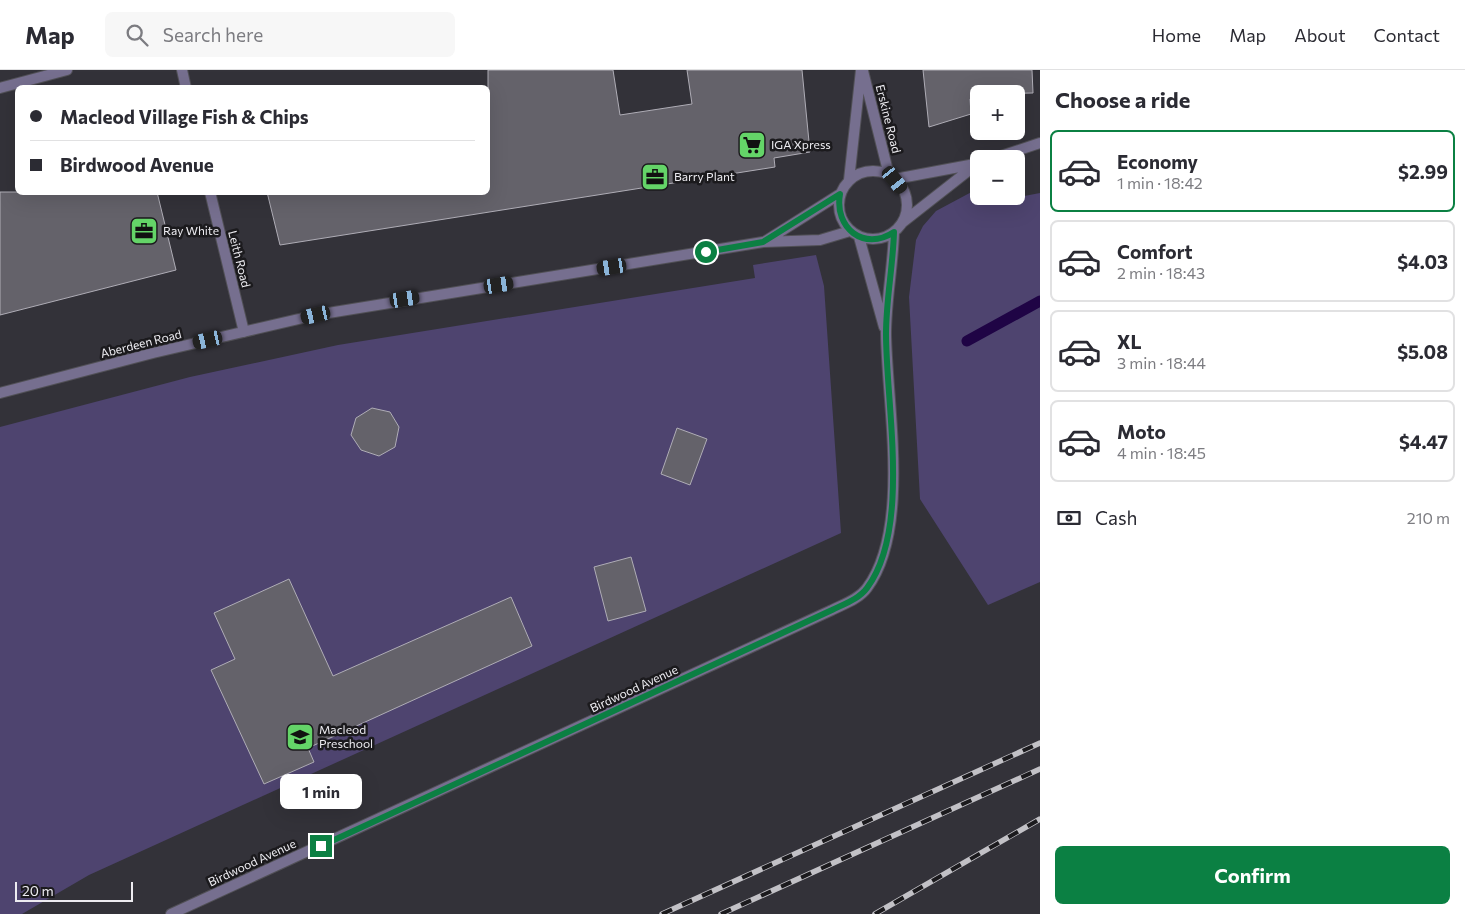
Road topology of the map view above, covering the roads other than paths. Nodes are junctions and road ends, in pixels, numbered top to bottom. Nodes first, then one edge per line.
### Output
1 (67, 70) edge
2 (182, 70) edge
3 (862, 70) edge
4 (185, 85) edge
5 (0, 88) edge
6 (1040, 143) edge
7 (1019, 150) edge
8 (970, 164) edge
9 (970, 169) edge
10 (892, 177) junction
11 (849, 180) junction
12 (840, 194) junction
13 (211, 195) edge
14 (902, 223) junction
15 (850, 231) junction
16 (894, 232) junction
17 (859, 237) junction
18 (763, 242) junction
19 (244, 332) junction
20 (886, 333) junction
21 (0, 394) edge
22 (171, 914) edge

1 - 5 street
2 - 4 street
3 - 10 street, Erskine Road
3 - 11 street, Erskine Road
6 - 7 street
8 - 10 street
9 - 14 street
10 - 11 street
10 - 14 street
11 - 12 street
12 - 15 street
12 - 18 street, Aberdeen Road
13 - 19 street, Leith Road
14 - 16 street
15 - 17 street
15 - 18 street, Aberdeen Road
16 - 17 street
16 - 20 street, Birdwood Avenue
17 - 20 street, Birdwood Avenue
18 - 19 street, Aberdeen Road
19 - 21 street, Aberdeen Road
20 - 22 street, Birdwood Avenue

